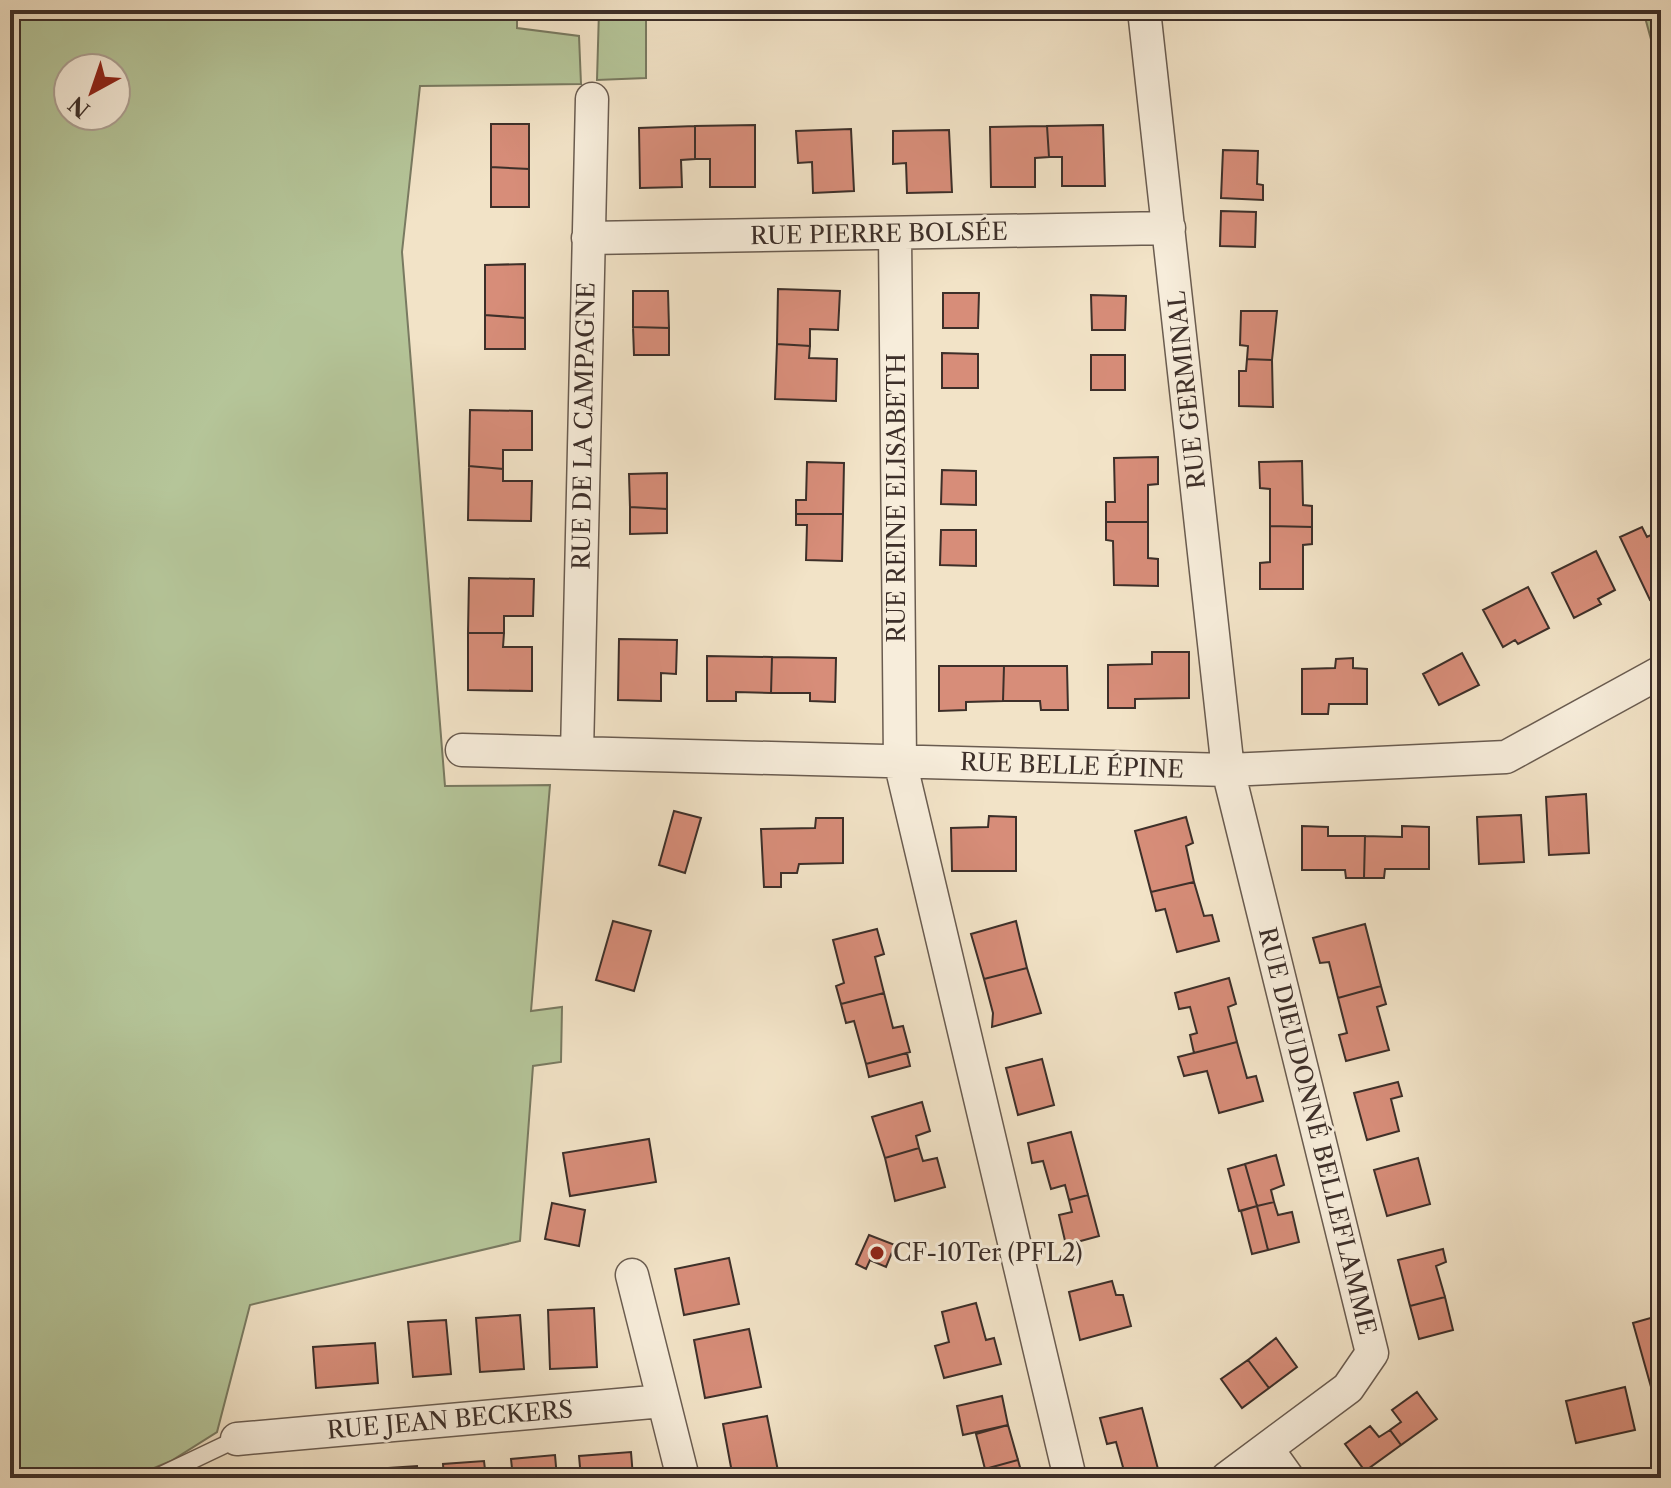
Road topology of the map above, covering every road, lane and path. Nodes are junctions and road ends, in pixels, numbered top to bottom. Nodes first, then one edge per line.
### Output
1 (1144, 10) edge
2 (592, 99) dead end
3 (1169, 228) junction
4 (895, 234) junction
5 (588, 238) junction
6 (1661, 672) edge
7 (462, 750) dead end
8 (577, 753) junction
9 (900, 761) junction
10 (1228, 770) junction
11 (632, 1275) dead end
12 (663, 1401) junction
13 (237, 1439) joint
14 (1268, 1450) junction
15 (155, 1478) edge
16 (683, 1478) edge
17 (1070, 1478) edge
18 (1227, 1478) edge
19 (1288, 1478) edge

1 - 3 street, RUE GERMINAL
2 - 5 street, RUE DE LA CAMPAGNE
3 - 4 street, RUE PIERRE BOLSÉE
3 - 10 street, RUE GERMINAL
4 - 5 street, RUE PIERRE BOLSÉE
4 - 9 street, RUE REINE ELISABETH
5 - 8 street, RUE DE LA CAMPAGNE
6 - 10 street, RUE BELLE ÉPINE
7 - 8 street, RUE BELLE ÉPINE
8 - 9 street, RUE BELLE ÉPINE
9 - 10 street, RUE BELLE ÉPINE
9 - 17 street
10 - 14 street, RUE DIEUDONNÉ BELLEFLAMME
11 - 12 street
12 - 13 street, RUE JEAN BECKERS
12 - 16 street
13 - 15 lane
14 - 18 street, RUE DIEUDONNÉ BELLEFLAMME
14 - 19 street

